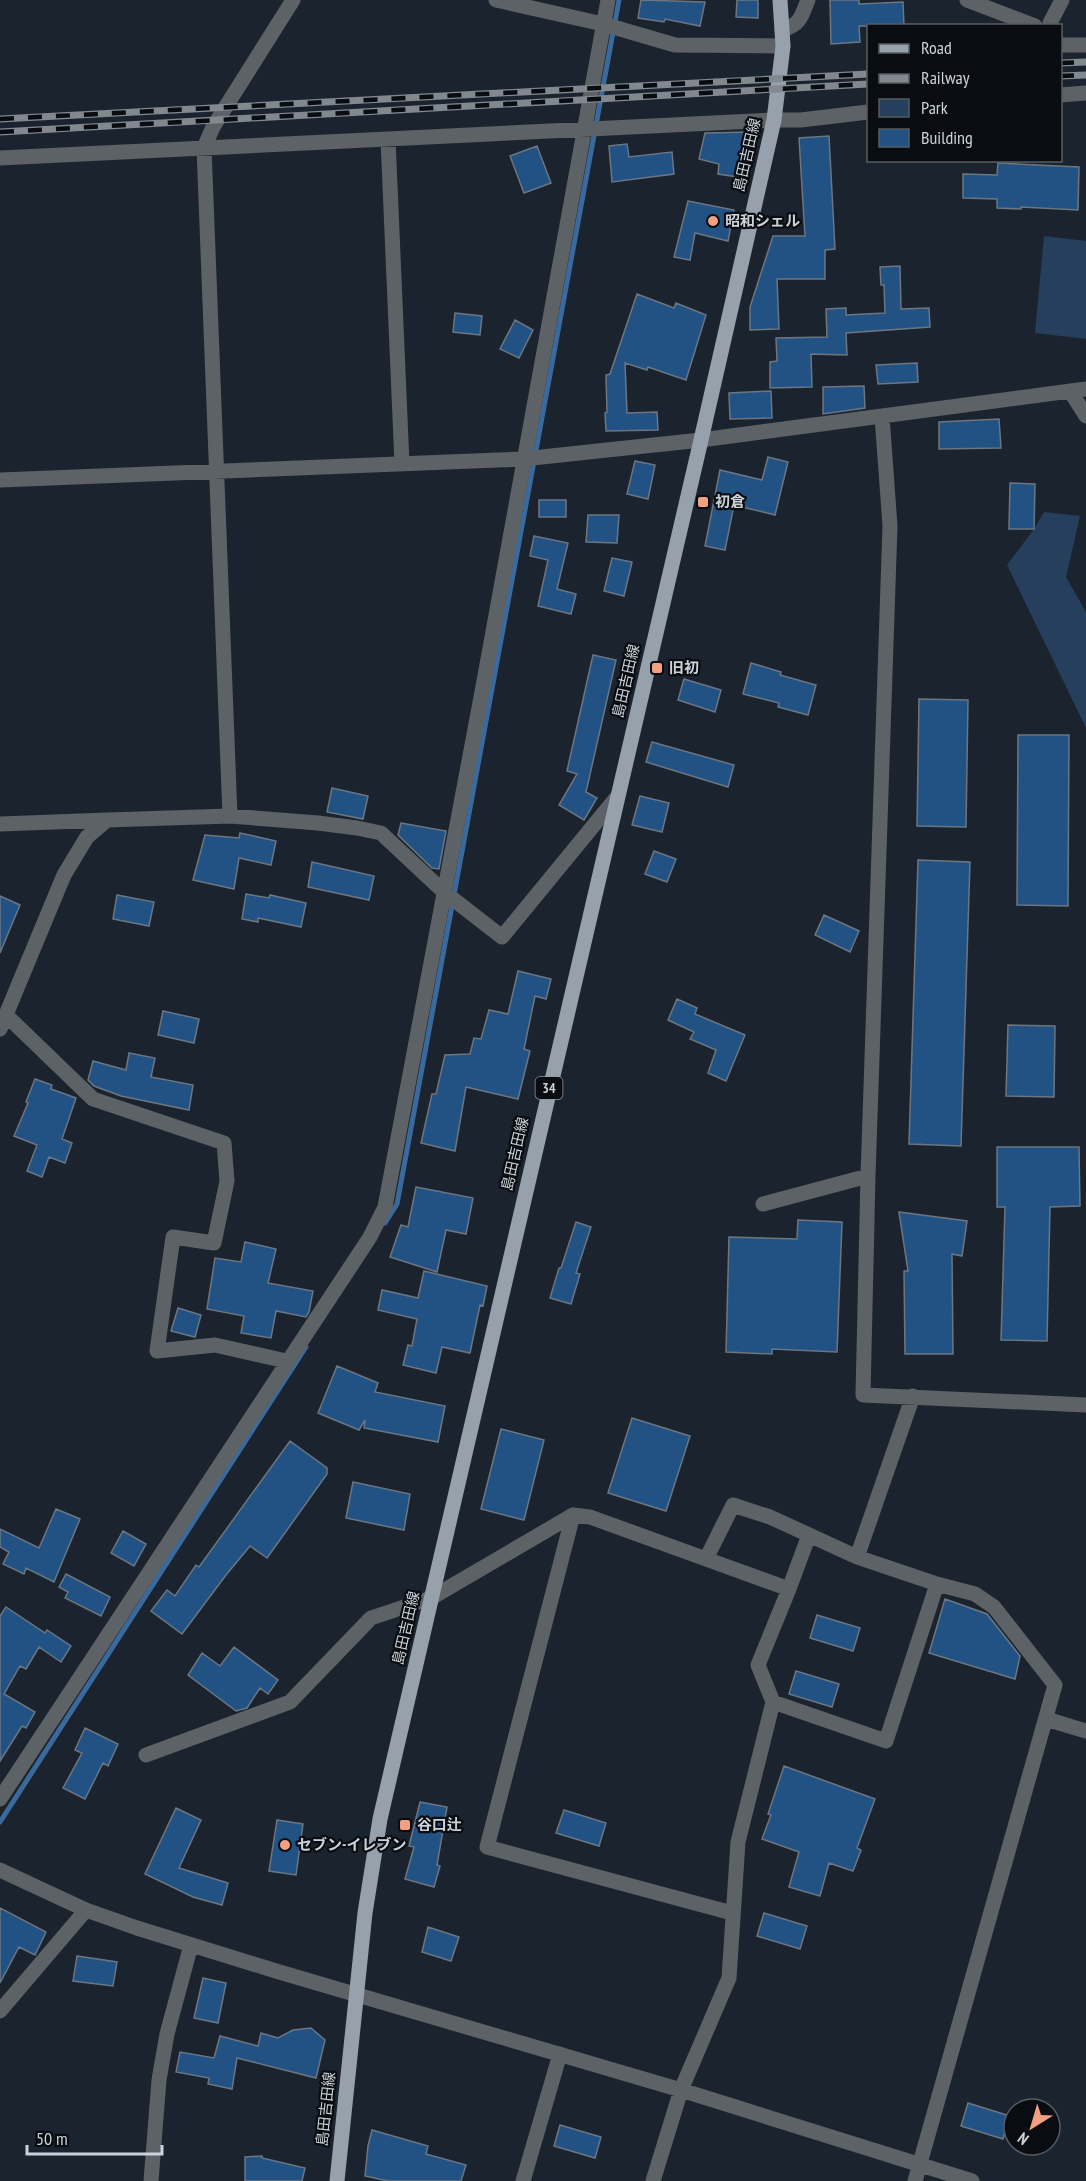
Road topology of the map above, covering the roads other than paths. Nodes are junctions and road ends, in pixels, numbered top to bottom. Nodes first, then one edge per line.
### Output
1 (292, 0) edge
2 (496, 0) edge
3 (608, 0) edge
4 (780, 0) edge
5 (808, 0) edge
6 (967, 0) edge
7 (1062, 0) edge
8 (603, 24) junction
9 (1030, 24) edge
10 (1050, 24) edge
11 (782, 30) junction
12 (1062, 45) edge
13 (1086, 45) edge
14 (783, 46) junction
15 (1086, 93) edge
16 (1062, 94) edge
17 (867, 112) edge
18 (774, 120) junction
19 (584, 129) junction
20 (388, 138) junction
21 (204, 148) junction
22 (0, 158) edge
23 (1078, 390) edge
24 (882, 416) junction
25 (1086, 417) edge
26 (701, 440) junction
27 (523, 459) junction
28 (402, 464) junction
29 (216, 472) junction
30 (0, 480) edge
31 (617, 797) junction
32 (230, 816) junction
33 (106, 820) junction
34 (0, 824) edge
35 (444, 892) junction
36 (3, 1022) edge
37 (868, 1176) junction
38 (763, 1204) dead end
39 (286, 1361) junction
40 (913, 1396) junction
41 (1086, 1405) edge
42 (573, 1515) junction
43 (809, 1535) junction
44 (857, 1557) junction
45 (706, 1558) junction
46 (937, 1584) junction
47 (789, 1589) junction
48 (431, 1598) junction
49 (773, 1702) junction
50 (1046, 1719) junction
51 (1086, 1731) edge
52 (146, 1755) dead end
53 (0, 1799) edge
54 (0, 1870) edge
55 (86, 1910) junction
56 (732, 1913) junction
57 (191, 1945) junction
58 (357, 1995) junction
59 (0, 2011) edge
60 (560, 2054) junction
61 (681, 2090) junction
62 (919, 2165) junction
63 (151, 2181) edge
64 (337, 2181) edge
65 (523, 2181) edge
66 (653, 2181) edge
67 (915, 2181) edge
68 (972, 2181) edge

1 - 21 street
2 - 8 street
3 - 8 street
4 - 11 main road, 島田吉田線 / 34
5 - 11 street
6 - 9 street
7 - 10 street
8 - 14 street
8 - 19 street
11 - 14 main road, 島田吉田線 / 34
12 - 13 street
14 - 18 main road, 島田吉田線 / 34
15 - 16 street
17 - 18 street
18 - 19 street
18 - 26 main road, 島田吉田線 / 34
19 - 20 street
19 - 27 street
20 - 21 street
20 - 28 street
21 - 22 street
21 - 29 street
23 - 24 street
23 - 25 street
24 - 26 street
24 - 37 street
26 - 27 street
26 - 31 main road, 島田吉田線 / 34
27 - 28 street
27 - 35 street
28 - 29 street
29 - 30 street
29 - 32 street
31 - 35 street
31 - 48 main road, 島田吉田線 / 34
32 - 33 street
32 - 35 street
33 - 34 street
33 - 36 street
35 - 39 street
36 - 39 street
37 - 38 street
37 - 40 street
39 - 53 street
40 - 41 street
40 - 44 street
42 - 45 street
42 - 48 street
42 - 56 street
43 - 44 street
43 - 45 street
43 - 47 street
44 - 46 street
45 - 47 street
46 - 49 street
46 - 50 street
47 - 49 street
48 - 52 street
48 - 58 main road, 島田吉田線 / 34
49 - 56 street
50 - 51 street
50 - 62 street
54 - 55 street
55 - 57 street
55 - 59 street
56 - 61 street
57 - 58 street
57 - 63 street
58 - 60 street
58 - 64 main road, 島田吉田線 / 34
60 - 61 street
60 - 65 street
61 - 62 street
61 - 66 street
62 - 67 street
62 - 68 street

